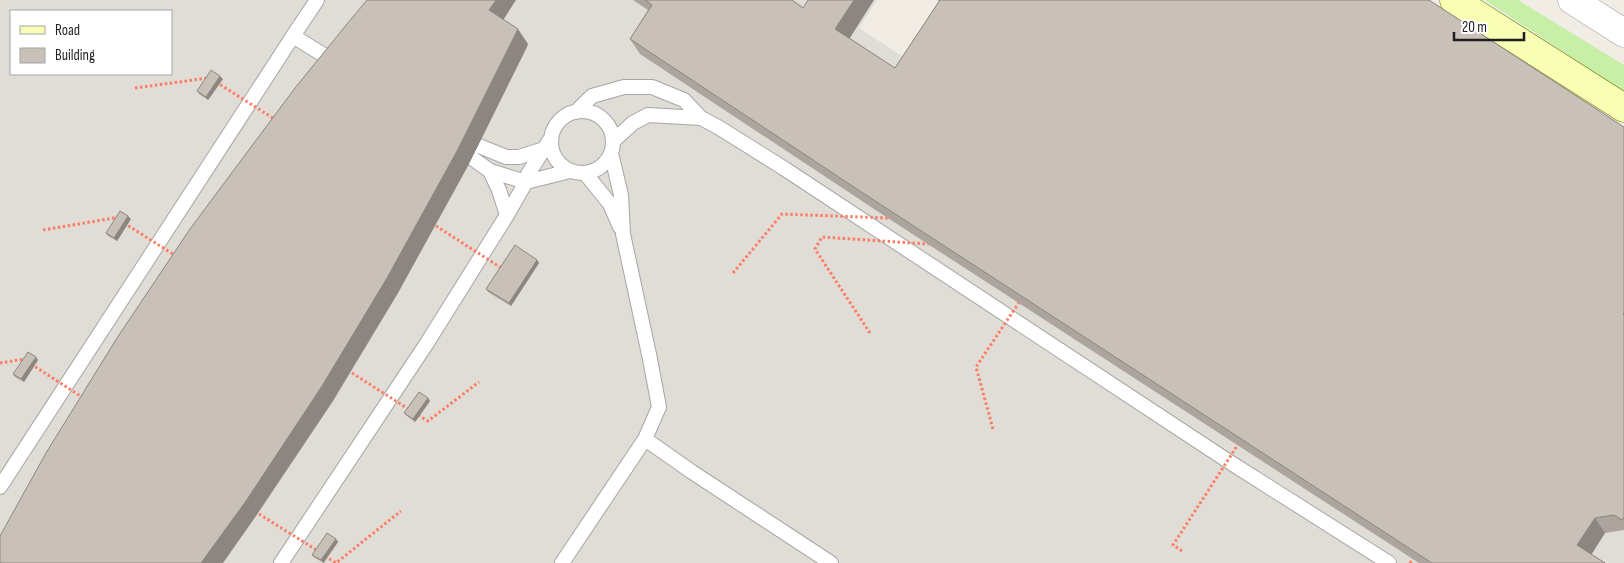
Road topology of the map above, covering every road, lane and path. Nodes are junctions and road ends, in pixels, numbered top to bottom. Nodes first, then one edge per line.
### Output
1 (317, 0) edge
2 (1454, 0) edge
3 (1572, 0) edge
4 (1624, 33) edge
5 (293, 36) junction
6 (338, 64) edge
7 (134, 88) dead end
8 (250, 104) junction
9 (1624, 108) edge
10 (576, 112) junction
11 (701, 118) junction
12 (280, 123) edge
13 (548, 143) junction
14 (612, 147) junction
15 (490, 171) junction
16 (570, 171) junction
17 (585, 173) junction
18 (526, 182) junction
19 (893, 210) edge
20 (507, 215) junction
21 (858, 217) junction
22 (436, 226) dead end
23 (43, 230) dead end
24 (623, 234) junction
25 (932, 237) edge
26 (897, 242) junction
27 (158, 244) junction
28 (481, 256) junction
29 (181, 259) edge
30 (504, 270) edge
31 (733, 273) dead end
32 (1023, 296) edge
33 (1009, 317) junction
34 (870, 333) dead end
35 (0, 363) edge
36 (352, 373) dead end
37 (479, 382) dead end
38 (66, 386) junction
39 (390, 398) junction
40 (90, 402) edge
41 (993, 430) dead end
42 (1242, 438) edge
43 (646, 439) junction
44 (1228, 461) junction
45 (0, 487) edge
46 (402, 511) dead end
47 (259, 514) dead end
48 (298, 538) junction
49 (1182, 551) dead end
50 (1418, 553) edge
51 (281, 563) edge
52 (562, 563) edge
53 (831, 563) edge
54 (1389, 563) edge
55 (1410, 563) edge

1 - 5 lane
2 - 9 main road
3 - 4 street
5 - 6 lane
5 - 8 lane
7 - 8 path, bridge
8 - 12 path, bridge
8 - 27 lane
10 - 11 lane
10 - 13 lane
10 - 14 lane
11 - 14 lane
11 - 21 lane
13 - 15 lane
13 - 16 lane
13 - 18 lane
14 - 17 lane
14 - 24 lane
15 - 18 lane
15 - 20 lane
16 - 17 lane
16 - 18 lane
17 - 24 lane
18 - 20 lane
19 - 21 path, bridge
20 - 28 lane
21 - 26 lane
21 - 31 path, bridge
22 - 28 path, bridge
23 - 27 path, bridge
24 - 43 lane
25 - 26 path, bridge
26 - 33 lane
26 - 34 path, bridge
27 - 29 path, bridge
27 - 38 lane
28 - 30 path, bridge
28 - 39 lane
32 - 33 path, bridge
33 - 41 path, bridge
33 - 44 lane
35 - 38 path, bridge
36 - 39 path, bridge
37 - 39 path, bridge
38 - 40 path, bridge
38 - 45 lane
39 - 48 lane
42 - 44 path, bridge
43 - 52 lane
43 - 53 lane
44 - 49 path, bridge
44 - 54 lane
46 - 48 path, bridge
47 - 48 path, bridge
48 - 51 lane
50 - 55 path

